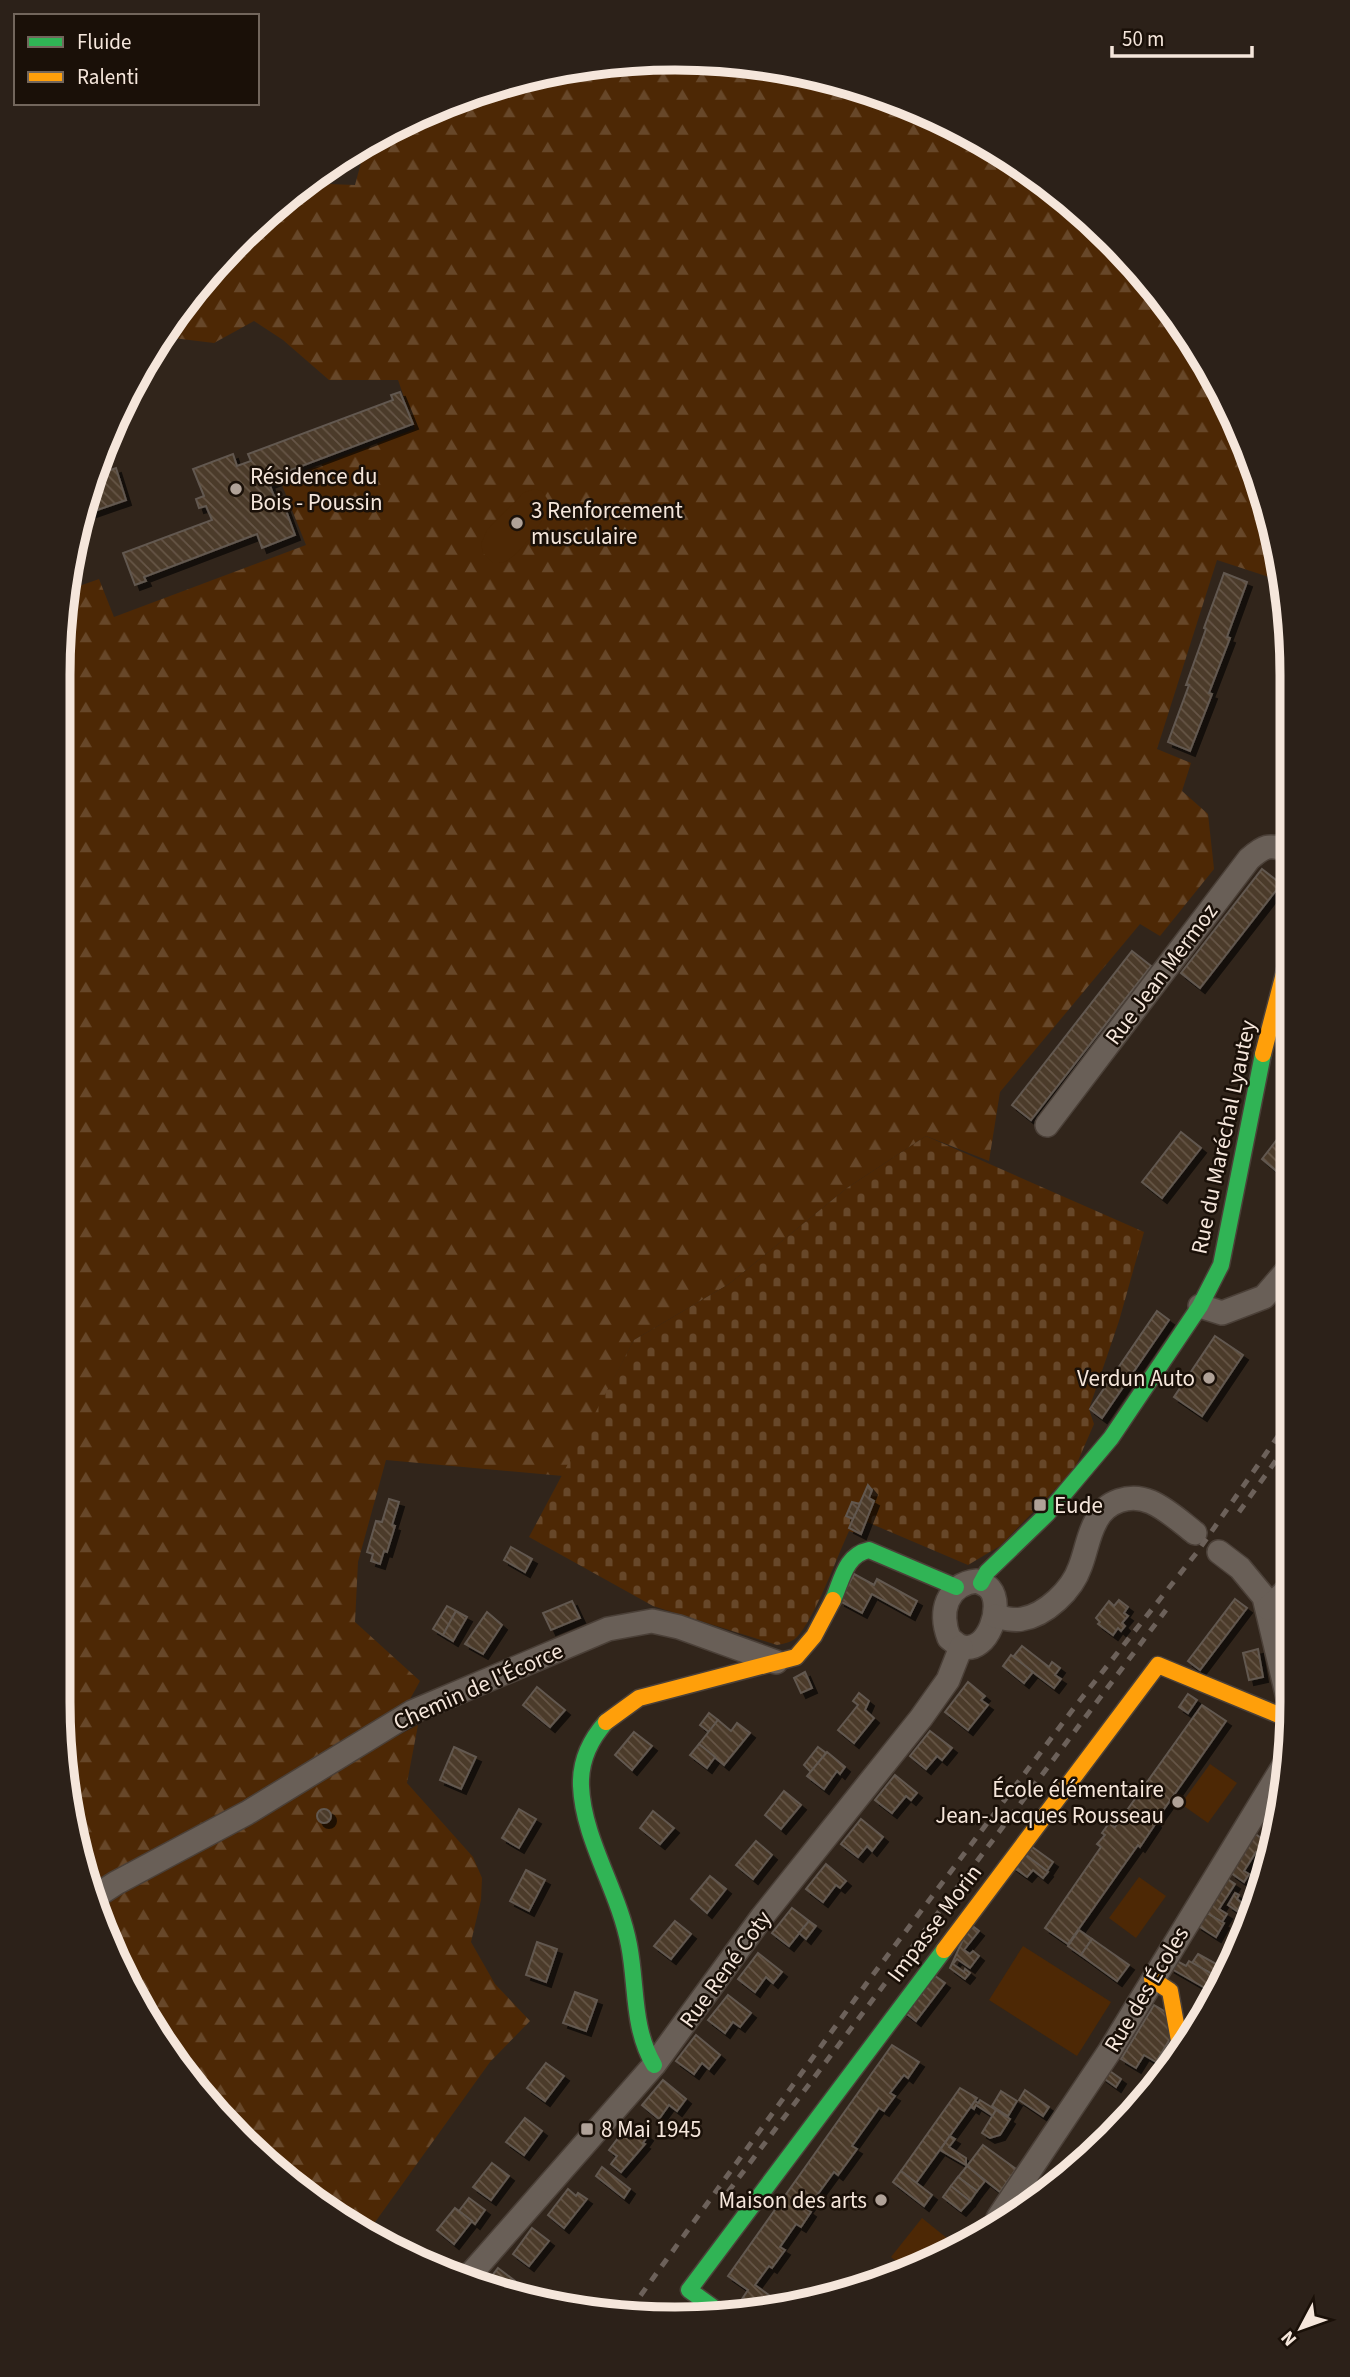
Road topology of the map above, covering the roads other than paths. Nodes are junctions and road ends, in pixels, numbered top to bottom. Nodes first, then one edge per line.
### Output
1 (1280, 847) edge
2 (1280, 986) edge
3 (1047, 1125) dead end
4 (1280, 1278) edge
5 (1200, 1306) junction
6 (1195, 1533) dead end
7 (1219, 1552) dead end
8 (981, 1583) junction
9 (956, 1587) junction
10 (1280, 1597) edge
11 (1268, 1608) junction
12 (995, 1616) junction
13 (961, 1647) junction
14 (775, 1662) junction
15 (1280, 1662) edge
16 (1280, 1715) edge
17 (1275, 1779) edge
18 (101, 1893) edge
19 (1152, 1979) junction
20 (1178, 2037) edge
21 (654, 2065) junction
22 (1004, 2210) edge
23 (473, 2272) edge
24 (711, 2306) edge

1 - 3 street, Rue Jean Mermoz
2 - 5 street, Rue du Maréchal Lyautey
4 - 5 street
5 - 8 street, Rue du Maréchal Lyautey
6 - 12 street
7 - 11 street
8 - 9 street
8 - 12 street
9 - 13 street
9 - 14 street
10 - 11 street
11 - 15 street
12 - 13 street
13 - 21 street, Rue René Coty
14 - 18 street, Chemin de l'Écorce
14 - 21 street
16 - 24 street, Impasse Morin
17 - 19 street, Rue des Écoles
19 - 20 street
19 - 22 street, Rue des Écoles
21 - 23 street, Rue René Coty

